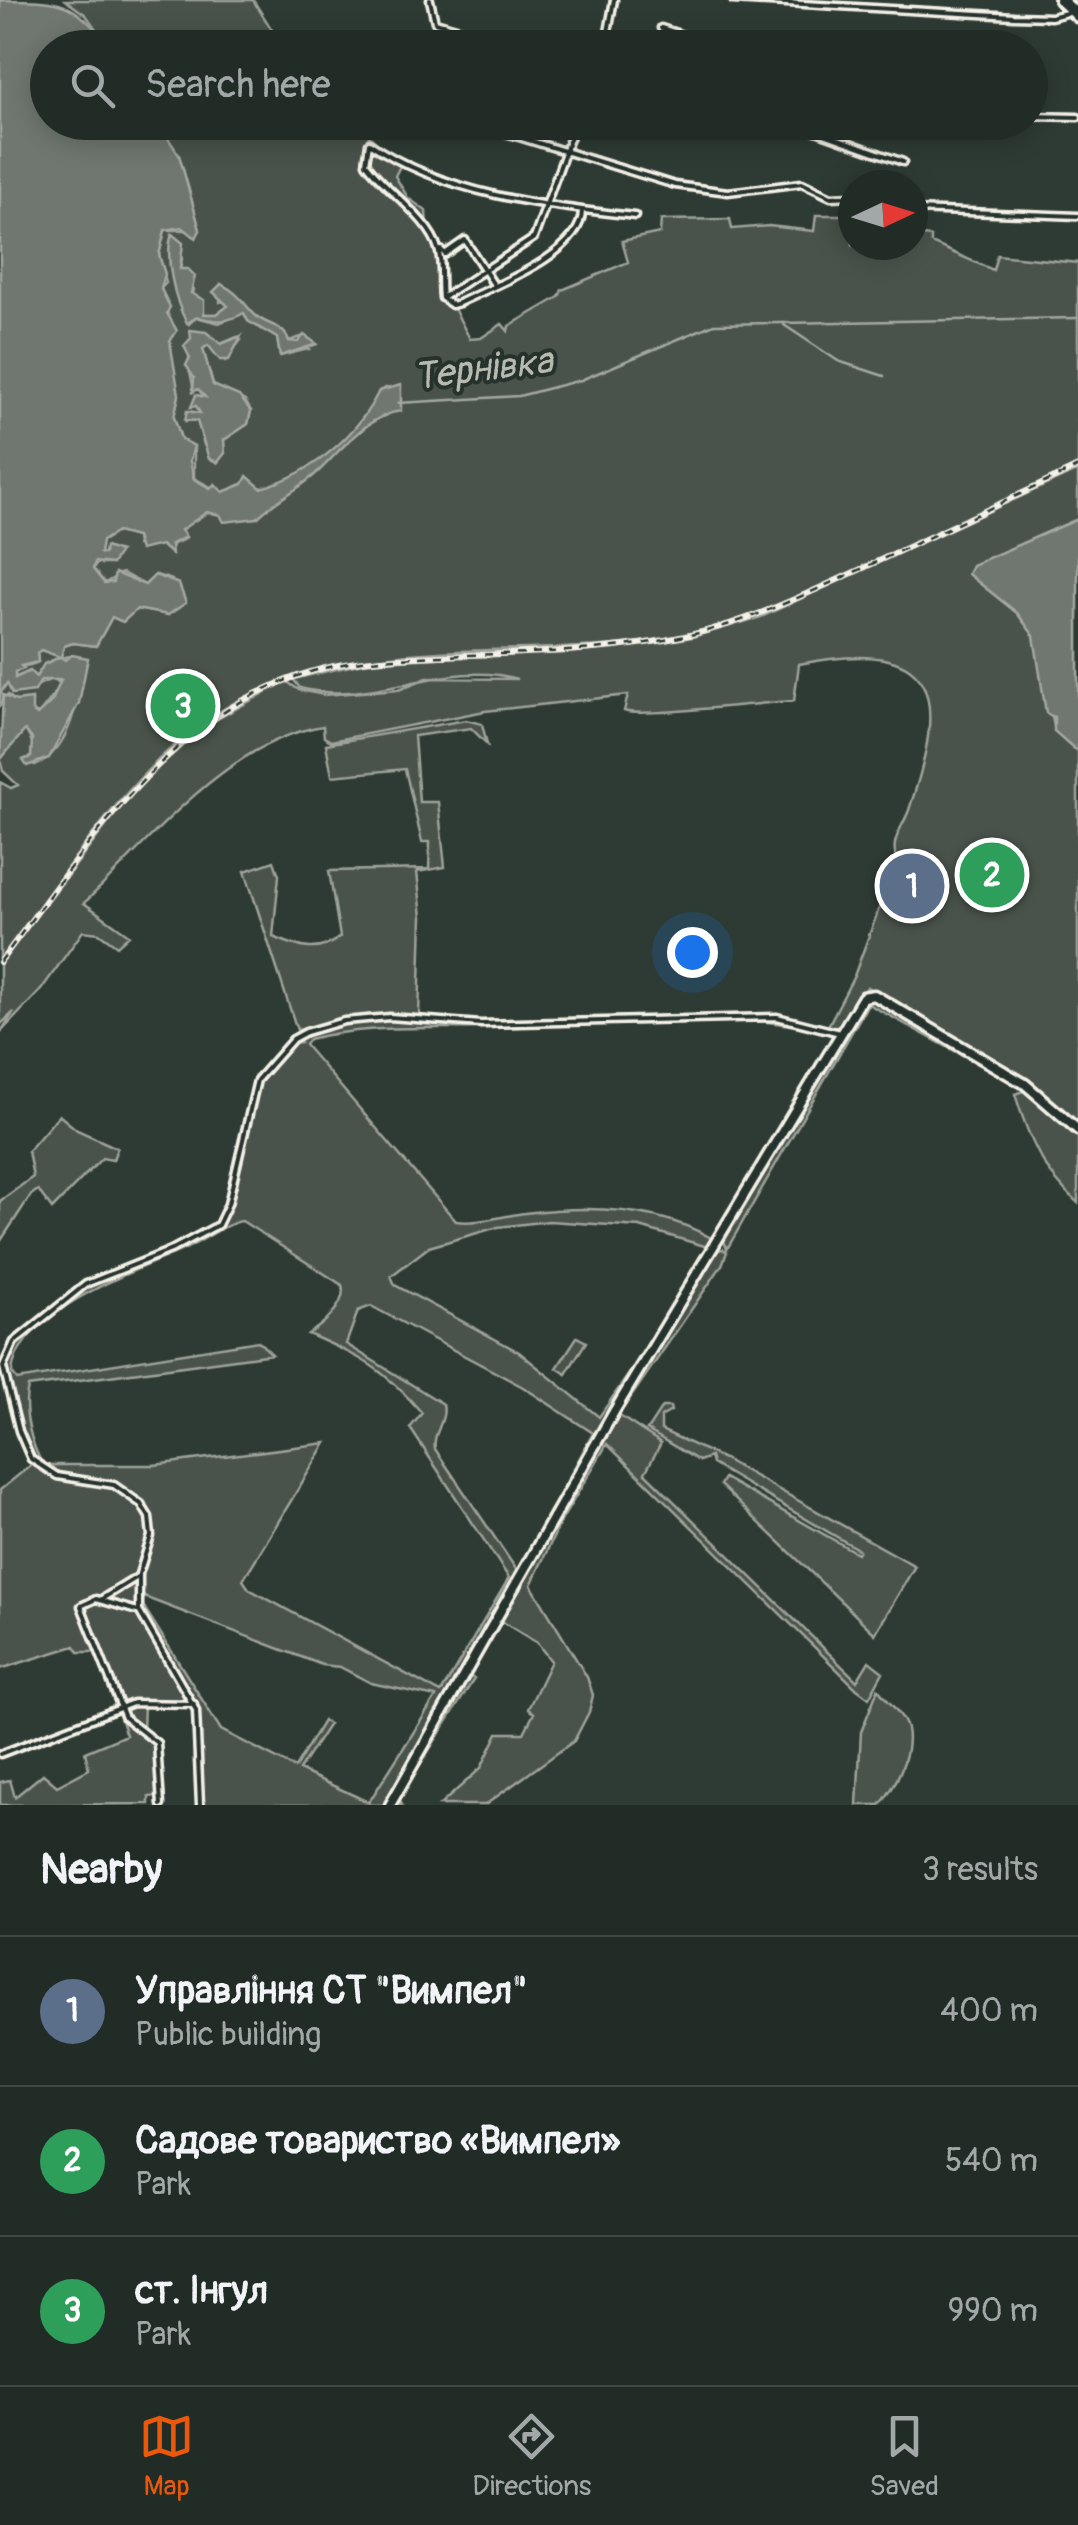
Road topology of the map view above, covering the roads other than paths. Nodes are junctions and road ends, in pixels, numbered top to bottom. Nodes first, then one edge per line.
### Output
1 (430, 0) edge
2 (614, 0) edge
3 (733, 0) edge
4 (1061, 0) edge
5 (1074, 14) edge
6 (661, 28) dead end
7 (463, 30) edge
8 (608, 30) edge
9 (667, 30) edge
10 (1048, 116) edge
11 (1078, 117) edge
12 (531, 140) edge
13 (569, 140) edge
14 (842, 140) edge
15 (565, 150) junction
16 (904, 162) dead end
17 (838, 197) edge
18 (545, 205) junction
19 (582, 210) junction
20 (928, 211) edge
21 (635, 216) dead end
22 (1078, 216) edge
23 (438, 246) junction
24 (486, 270) junction
25 (494, 286) junction
26 (442, 298) junction
27 (841, 1033) junction
28 (1078, 1130) edge
29 (138, 1576) junction
30 (100, 1600) junction
31 (139, 1611) junction
32 (194, 1704) junction
33 (121, 1707) junction
34 (0, 1754) edge
35 (161, 1805) edge
36 (200, 1805) edge
37 (390, 1805) edge

1 - 7 street
2 - 8 street
3 - 5 street
4 - 5 main road
6 - 9 street
10 - 11 street
12 - 15 street
13 - 15 street
14 - 16 street
15 - 17 street
15 - 18 street
18 - 19 street
18 - 23 street
18 - 24 street
19 - 21 street
19 - 25 street
20 - 22 street
23 - 24 street
23 - 26 street
24 - 25 street
24 - 26 street
25 - 26 street
27 - 28 street
27 - 29 street
27 - 37 street
29 - 30 street
29 - 31 street
30 - 31 street
30 - 33 street
31 - 32 street
32 - 33 street
32 - 36 street
33 - 34 street
33 - 35 street

